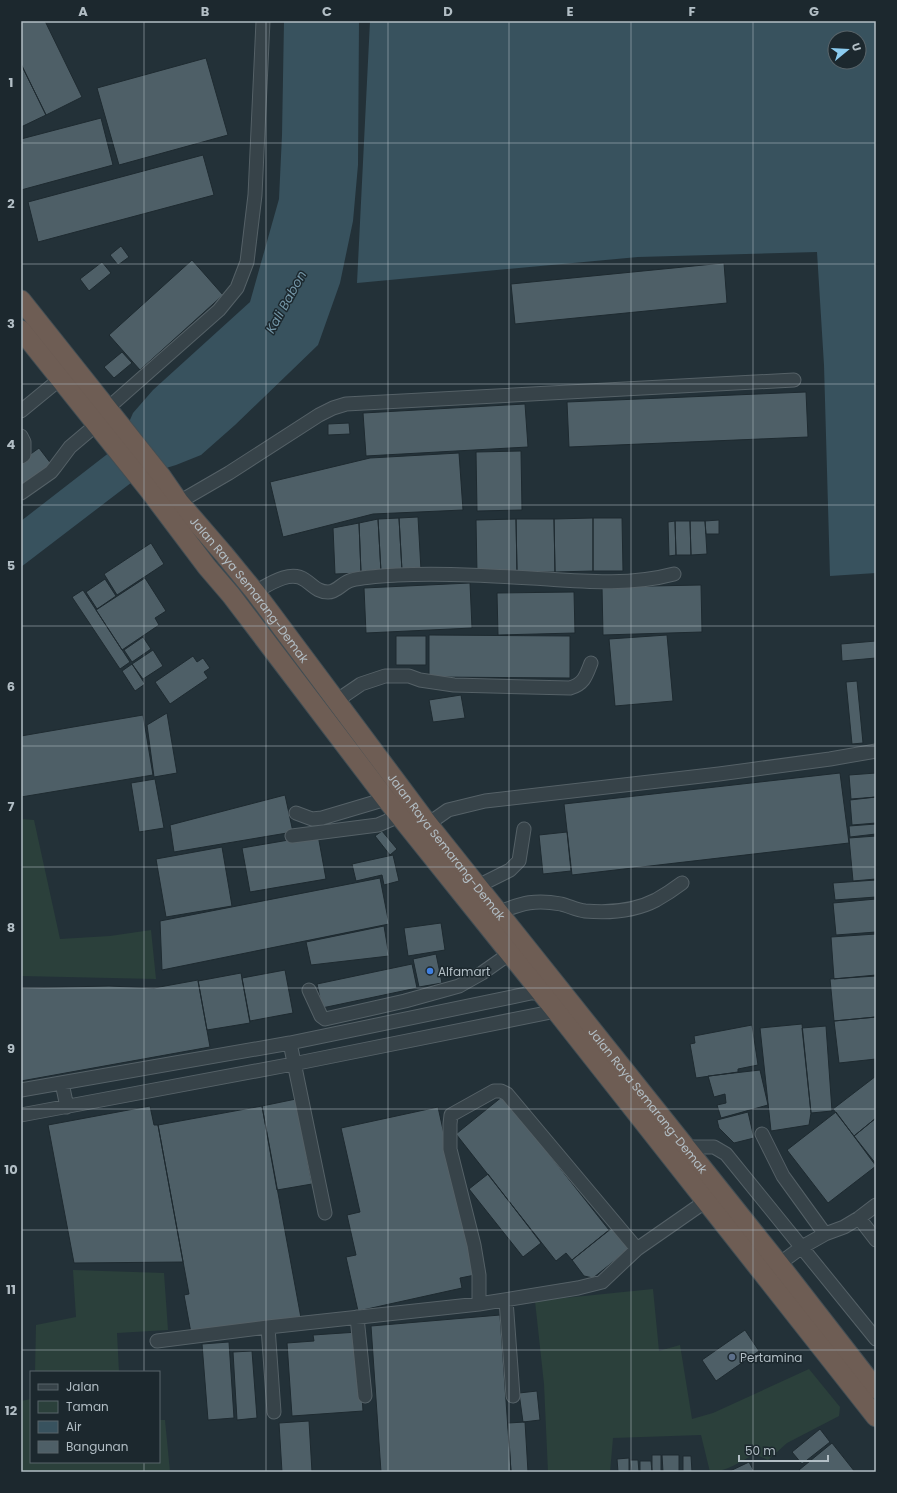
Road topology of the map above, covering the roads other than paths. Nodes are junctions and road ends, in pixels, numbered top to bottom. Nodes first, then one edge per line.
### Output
1 (263, 21) edge
2 (21, 300) edge
3 (21, 330) edge
4 (794, 380) dead end
5 (56, 384) junction
6 (21, 411) edge
7 (107, 422) junction
8 (21, 436) edge
9 (21, 457) edge
10 (155, 483) junction
11 (21, 492) edge
12 (179, 502) junction
13 (674, 574) dead end
14 (254, 592) junction
15 (591, 663) dead end
16 (336, 701) junction
17 (876, 751) edge
18 (386, 799) junction
19 (296, 813) dead end
20 (399, 816) junction
21 (428, 824) junction
22 (524, 829) dead end
23 (292, 836) dead end
24 (682, 883) dead end
25 (478, 886) junction
26 (499, 912) junction
27 (509, 954) junction
28 (309, 990) dead end
29 (541, 993) junction
30 (556, 1011) junction
31 (290, 1043) junction
32 (186, 1061) junction
33 (294, 1064) junction
34 (62, 1083) junction
35 (190, 1084) junction
36 (21, 1090) edge
37 (67, 1107) junction
38 (21, 1116) edge
39 (762, 1134) dead end
40 (687, 1147) junction
41 (706, 1201) junction
42 (876, 1205) edge
43 (325, 1213) dead end
44 (859, 1218) junction
45 (825, 1234) junction
46 (876, 1240) edge
47 (802, 1247) junction
48 (637, 1249) junction
49 (779, 1264) junction
50 (506, 1300) junction
51 (479, 1304) junction
52 (357, 1317) junction
53 (268, 1327) junction
54 (876, 1339) edge
55 (158, 1341) dead end
56 (876, 1389) edge
57 (365, 1396) dead end
58 (513, 1396) dead end
59 (274, 1412) dead end
60 (876, 1417) edge

1 - 7 street
2 - 7 highway, Jalan Raya Semarang-Demak
3 - 5 highway, Jalan Raya Semarang-Demak
4 - 12 street
5 - 6 street
5 - 7 highway, Jalan Raya Semarang-Demak
7 - 10 highway, Jalan Raya Semarang-Demak
7 - 11 street
8 - 9 street
10 - 12 highway, Jalan Raya Semarang-Demak
10 - 18 highway, Jalan Raya Semarang-Demak
12 - 14 highway, Jalan Raya Semarang-Demak
13 - 14 street
14 - 16 highway, Jalan Raya Semarang-Demak
15 - 16 street
16 - 21 highway, Jalan Raya Semarang-Demak
17 - 21 street
18 - 19 street
18 - 20 highway, Jalan Raya Semarang-Demak
20 - 23 street
20 - 27 highway, Jalan Raya Semarang-Demak
21 - 25 highway, Jalan Raya Semarang-Demak
22 - 25 street
24 - 26 street
25 - 26 highway, Jalan Raya Semarang-Demak
26 - 40 highway, Jalan Raya Semarang-Demak
27 - 28 street
27 - 29 highway, Jalan Raya Semarang-Demak
29 - 30 highway, Jalan Raya Semarang-Demak
29 - 31 street
30 - 33 street
30 - 41 highway, Jalan Raya Semarang-Demak
31 - 32 street
31 - 33 street
32 - 34 street
32 - 35 street
33 - 35 street
33 - 43 street
34 - 36 street
34 - 37 street
35 - 37 street
37 - 38 street
39 - 45 street
40 - 47 street
40 - 49 highway, Jalan Raya Semarang-Demak
41 - 48 street
41 - 60 highway, Jalan Raya Semarang-Demak
42 - 44 street
44 - 45 street
44 - 46 street
45 - 47 street
47 - 49 street
47 - 54 street
48 - 50 street
48 - 51 street
49 - 56 highway, Jalan Raya Semarang-Demak
50 - 51 street
50 - 58 street
51 - 52 street
52 - 53 street
52 - 57 street
53 - 55 street
53 - 59 street

